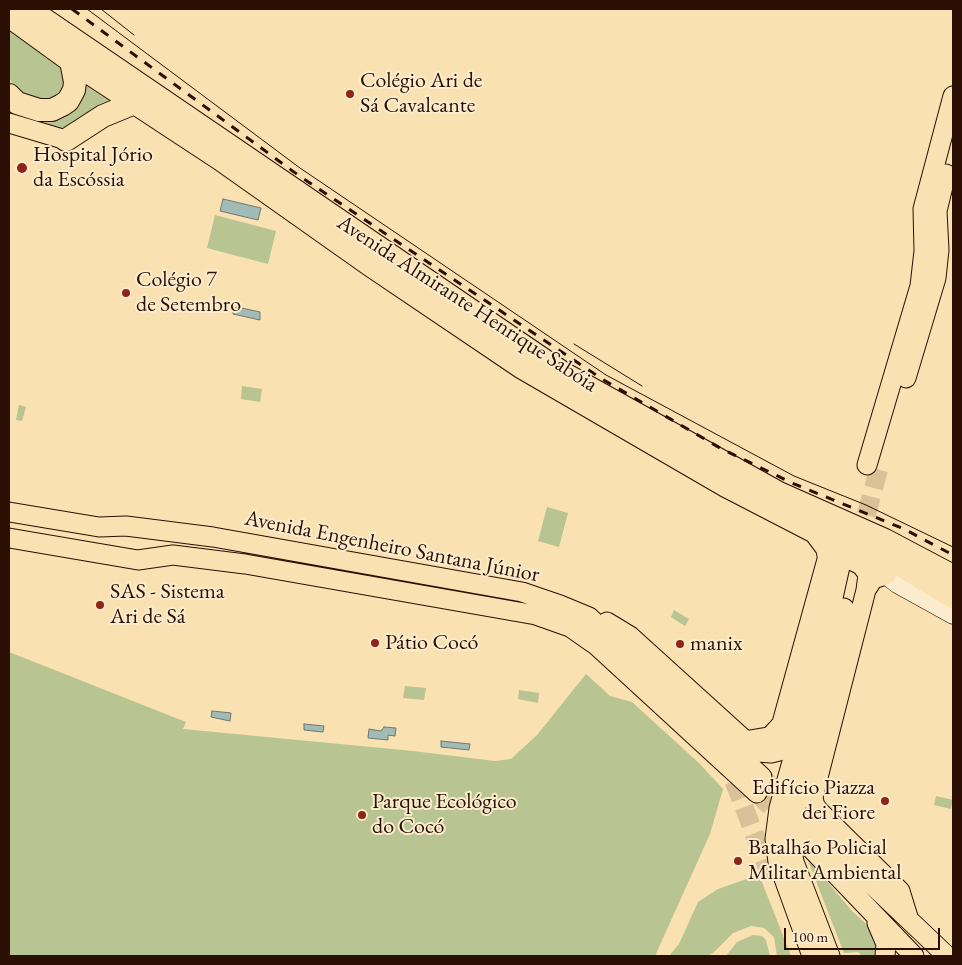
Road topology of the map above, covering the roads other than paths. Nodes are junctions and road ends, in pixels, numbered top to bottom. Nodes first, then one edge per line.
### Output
1 (29, 9) edge
2 (48, 9) edge
3 (9, 16) edge
4 (63, 48) junction
5 (9, 95) edge
6 (143, 96) junction
7 (953, 96) edge
8 (9, 123) edge
9 (66, 140) joint
10 (953, 146) edge
11 (9, 502) edge
12 (9, 512) edge
13 (9, 526) edge
14 (126, 526) junction
15 (815, 532) junction
16 (9, 538) edge
17 (869, 552) junction
18 (173, 555) junction
19 (840, 566) junction
20 (886, 576) junction
21 (953, 576) edge
22 (866, 590) junction
23 (953, 598) edge
24 (953, 616) edge
25 (589, 617) junction
26 (842, 682) junction
27 (802, 726) junction
28 (746, 742) junction
29 (812, 744) junction
30 (807, 763) junction
31 (724, 764) junction
32 (734, 781) tunnel mouth
33 (813, 797) junction
34 (774, 884) tunnel mouth
35 (860, 900) junction
36 (908, 917) junction
37 (799, 925) junction
38 (812, 956) edge
39 (830, 956) edge
40 (885, 956) edge
41 (914, 956) edge
42 (946, 956) edge

1 - 4 highway, Avenida Almirante Henrique Sabóia
2 - 6 highway
3 - 4 highway, Avenida Almirante Henrique Sabóia
4 - 5 highway
4 - 6 highway, Avenida Almirante Henrique Sabóia
6 - 9 highway
6 - 15 highway, Avenida Almirante Henrique Sabóia
6 - 21 highway, Avenida Almirante Henrique Sabóia
7 - 10 main road
8 - 9 main road
11 - 14 main road
12 - 14 main road, Avenida Engenheiro Santana Júnior
13 - 18 main road
14 - 25 main road, Avenida Engenheiro Santana Júnior
15 - 17 highway, Avenida Almirante Henrique Sabóia
15 - 19 highway
16 - 18 main road, Avenida Engenheiro Santana Júnior
17 - 20 main road
17 - 23 highway, Avenida Almirante Henrique Sabóia
18 - 31 main road, Avenida Engenheiro Santana Júnior
19 - 22 main road
19 - 27 main road
19 - 28 highway
19 - 29 main road
20 - 22 main road
20 - 24 main road
22 - 26 main road
25 - 28 main road
25 - 31 main road, Avenida Engenheiro Santana Júnior
26 - 29 main road
26 - 33 main road
27 - 28 main road
27 - 37 main road
29 - 30 main road
30 - 33 main road
30 - 39 main road
31 - 32 main road
33 - 36 main road
34 - 37 main road
35 - 36 main road
35 - 40 main road
35 - 41 main road
36 - 42 main road
37 - 38 main road

